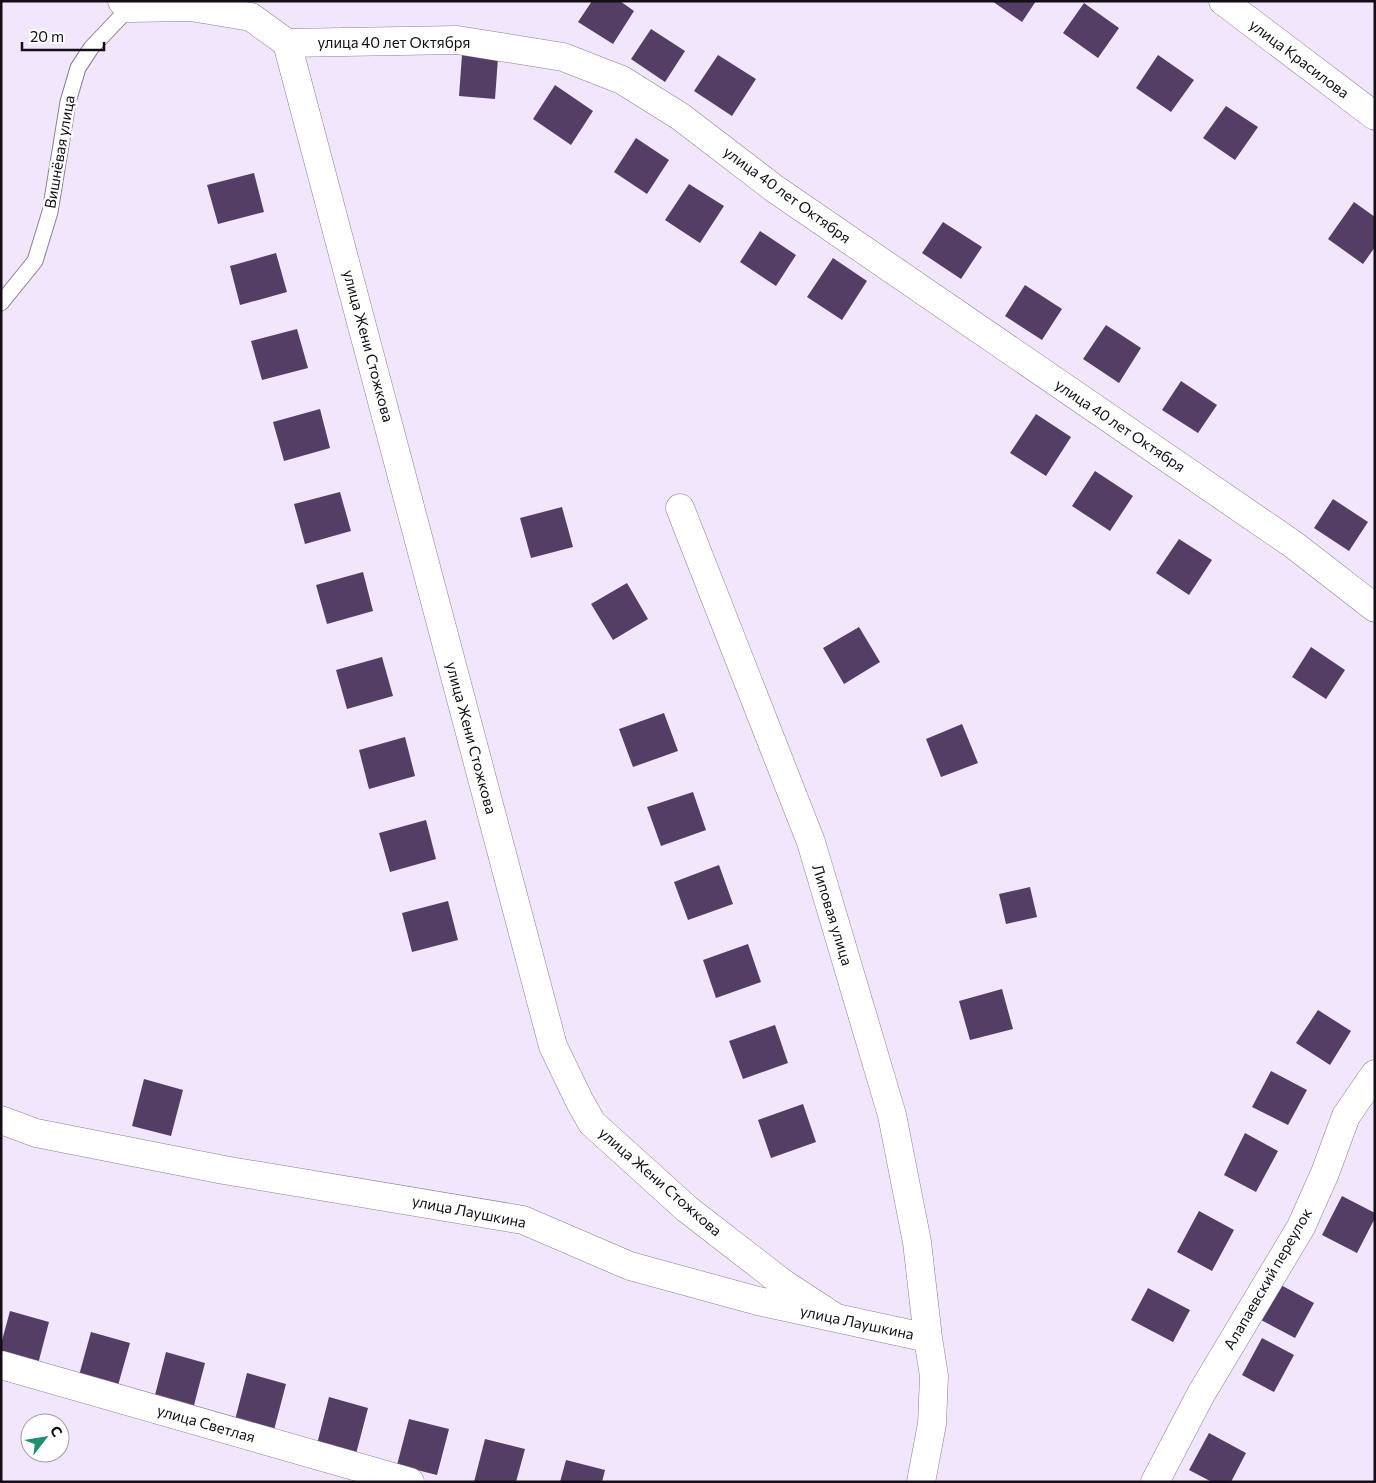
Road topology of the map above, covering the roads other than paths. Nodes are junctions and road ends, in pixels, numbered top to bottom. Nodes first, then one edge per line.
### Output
1 (1223, 1) edge
2 (126, 5) edge
3 (288, 43) junction
4 (1375, 116) edge
5 (1, 303) edge
6 (680, 508) dead end
7 (1375, 608) edge
8 (1375, 1074) edge
9 (1, 1120) edge
10 (836, 1318) junction
11 (928, 1338) junction
12 (1, 1366) edge
13 (410, 1482) edge
14 (921, 1482) edge
15 (1155, 1482) edge

1 - 4 street, улица Красилова
2 - 3 street
2 - 5 lane, Вишнёвая улица
3 - 7 street, улица 40 лет Октября
3 - 10 street, улица Жени Стожкова
6 - 11 street, Липовая улица
8 - 15 street, Алапаевский переулок
9 - 10 street, улица Лаушкина
10 - 11 street, улица Лаушкина
11 - 14 street, Липовая улица
12 - 13 street, улица Светлая

